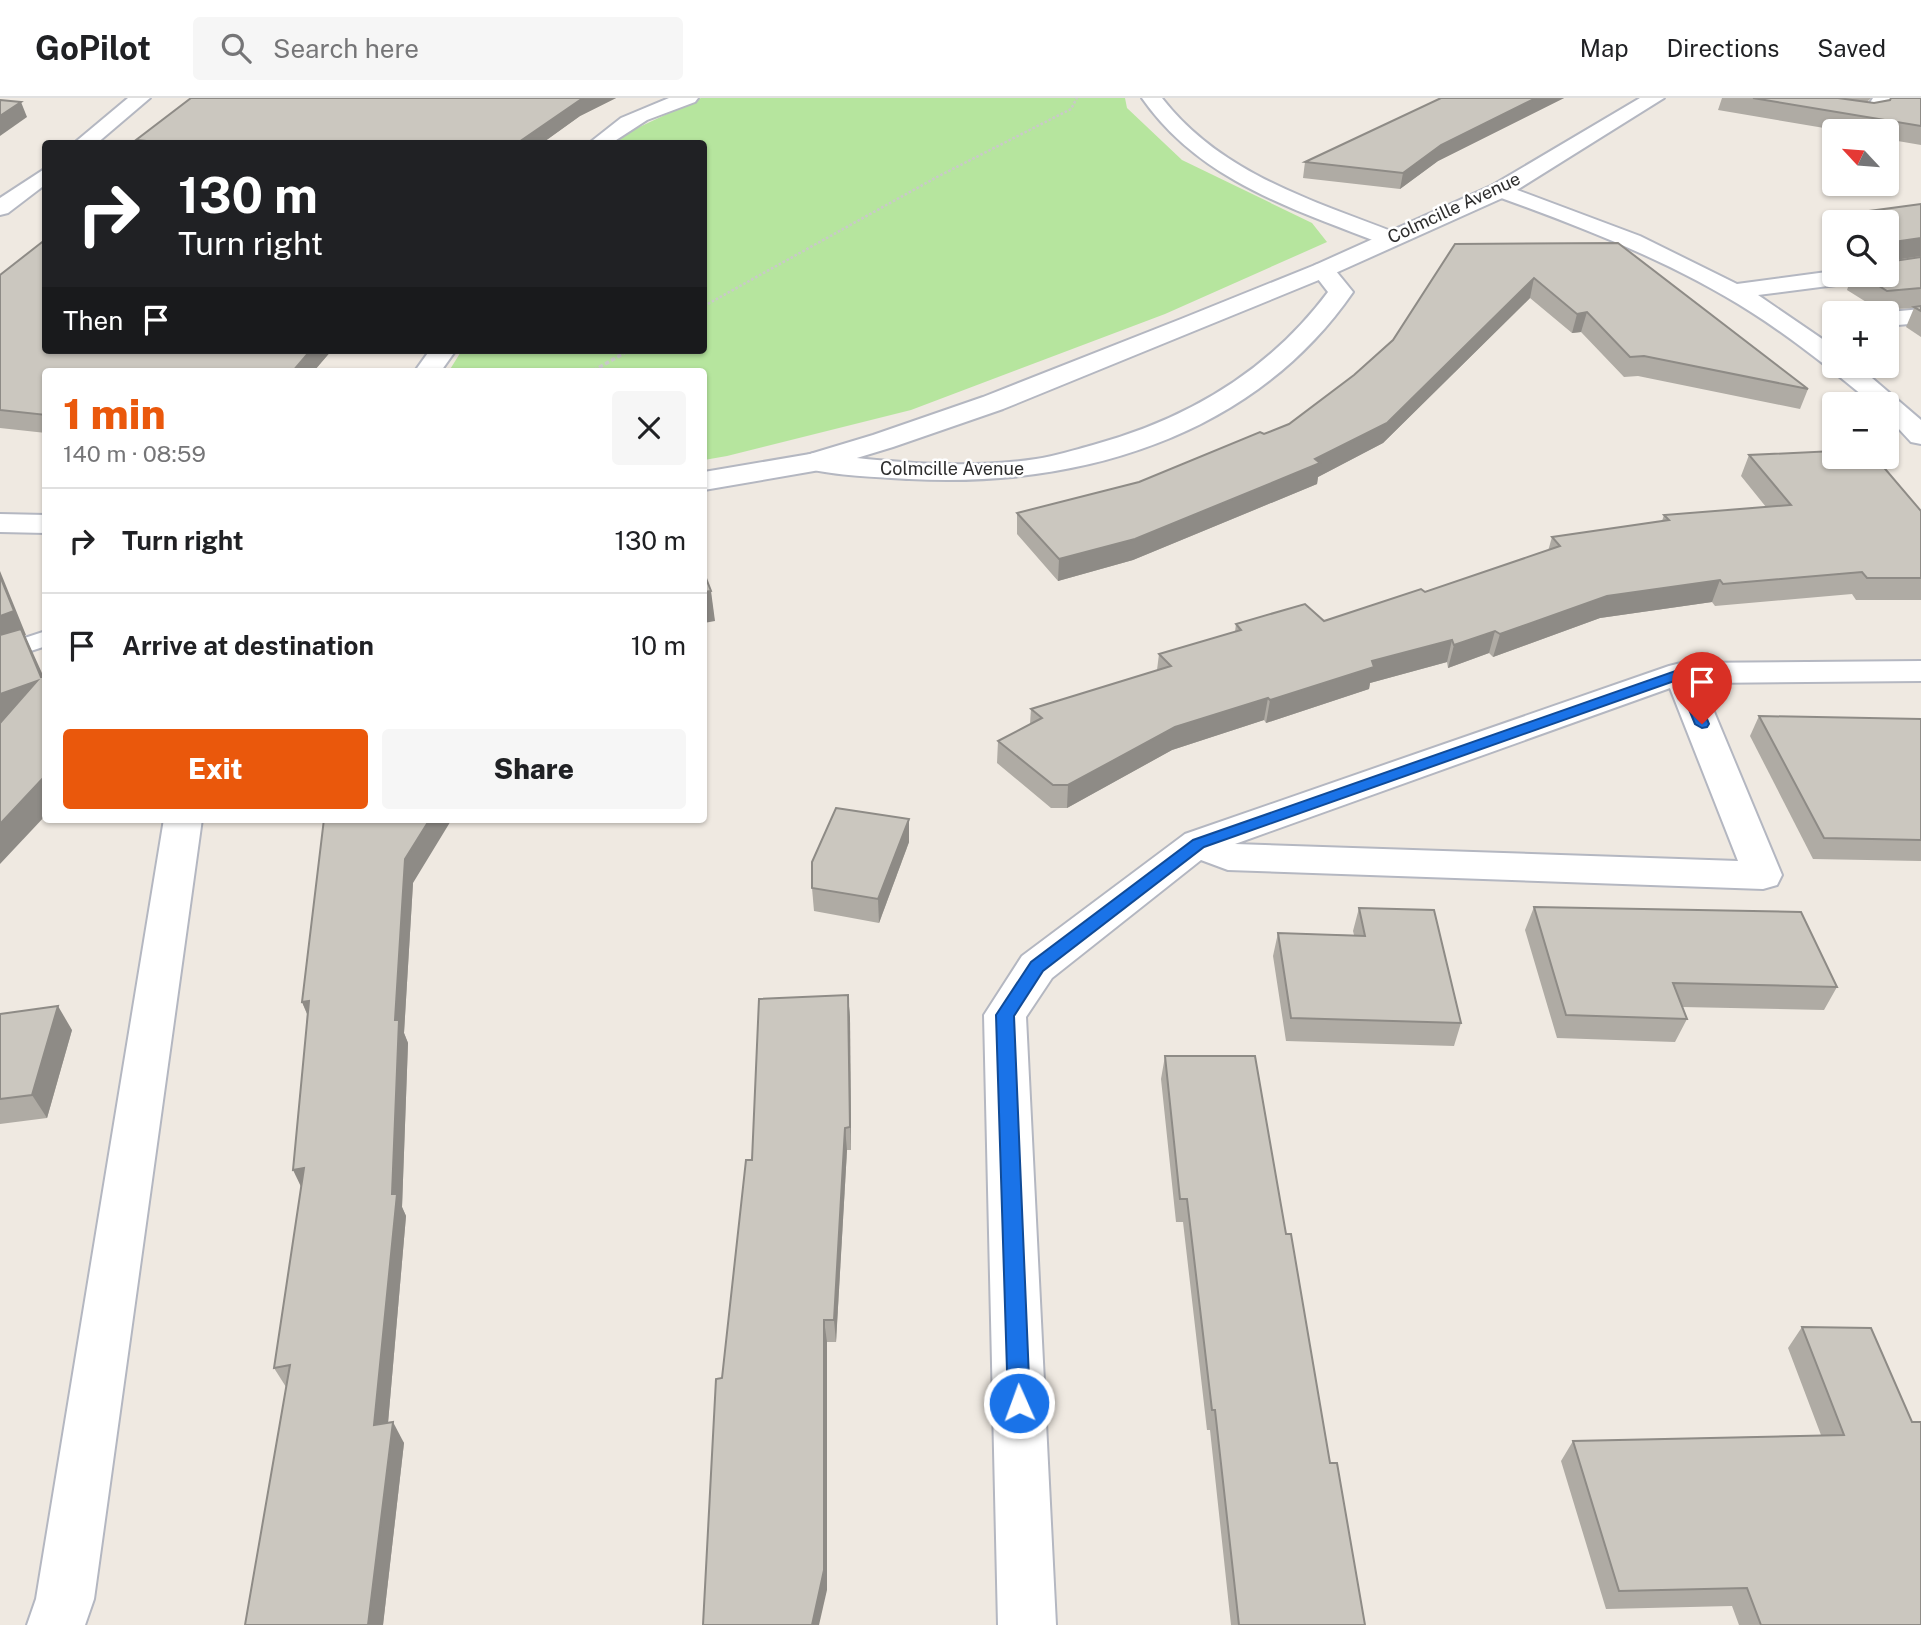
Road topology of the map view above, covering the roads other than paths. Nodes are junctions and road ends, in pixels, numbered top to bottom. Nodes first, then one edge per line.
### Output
1 (140, 98) edge
2 (688, 98) edge
3 (1152, 98) edge
4 (1654, 98) edge
5 (1775, 98) edge
6 (1883, 98) edge
7 (88, 140) edge
8 (602, 140) edge
9 (42, 176) edge
10 (1501, 190) junction
11 (0, 208) edge
12 (1388, 238) junction
13 (1323, 270) junction
14 (1822, 280) edge
15 (1737, 291) junction
16 (1921, 316) edge
17 (1899, 318) edge
18 (1822, 326) edge
19 (1797, 329) junction
20 (1822, 349) edge
21 (1857, 378) edge
22 (1921, 436) edge
23 (814, 462) junction
24 (707, 480) edge
25 (0, 523) edge
26 (42, 524) edge
27 (42, 639) edge
28 (0, 654) edge
29 (1921, 671) edge
30 (1681, 673) junction
31 (182, 823) edge
32 (1198, 843) junction
33 (56, 1625) edge
34 (1027, 1625) edge

1 - 7 street
2 - 8 street
3 - 12 street
4 - 10 street, Colmcille Avenue
5 - 6 street
9 - 11 street
10 - 12 street, Colmcille Avenue
10 - 15 street
12 - 13 street, Colmcille Avenue
13 - 23 street, Colmcille Avenue
13 - 23 street, Colmcille Avenue
14 - 15 street
15 - 19 street
16 - 17 street
18 - 19 street
19 - 20 street
21 - 22 street
23 - 24 street, Colmcille Avenue
25 - 26 street
27 - 28 lane
29 - 30 street
30 - 32 street
30 - 32 street
31 - 33 street
32 - 34 street

